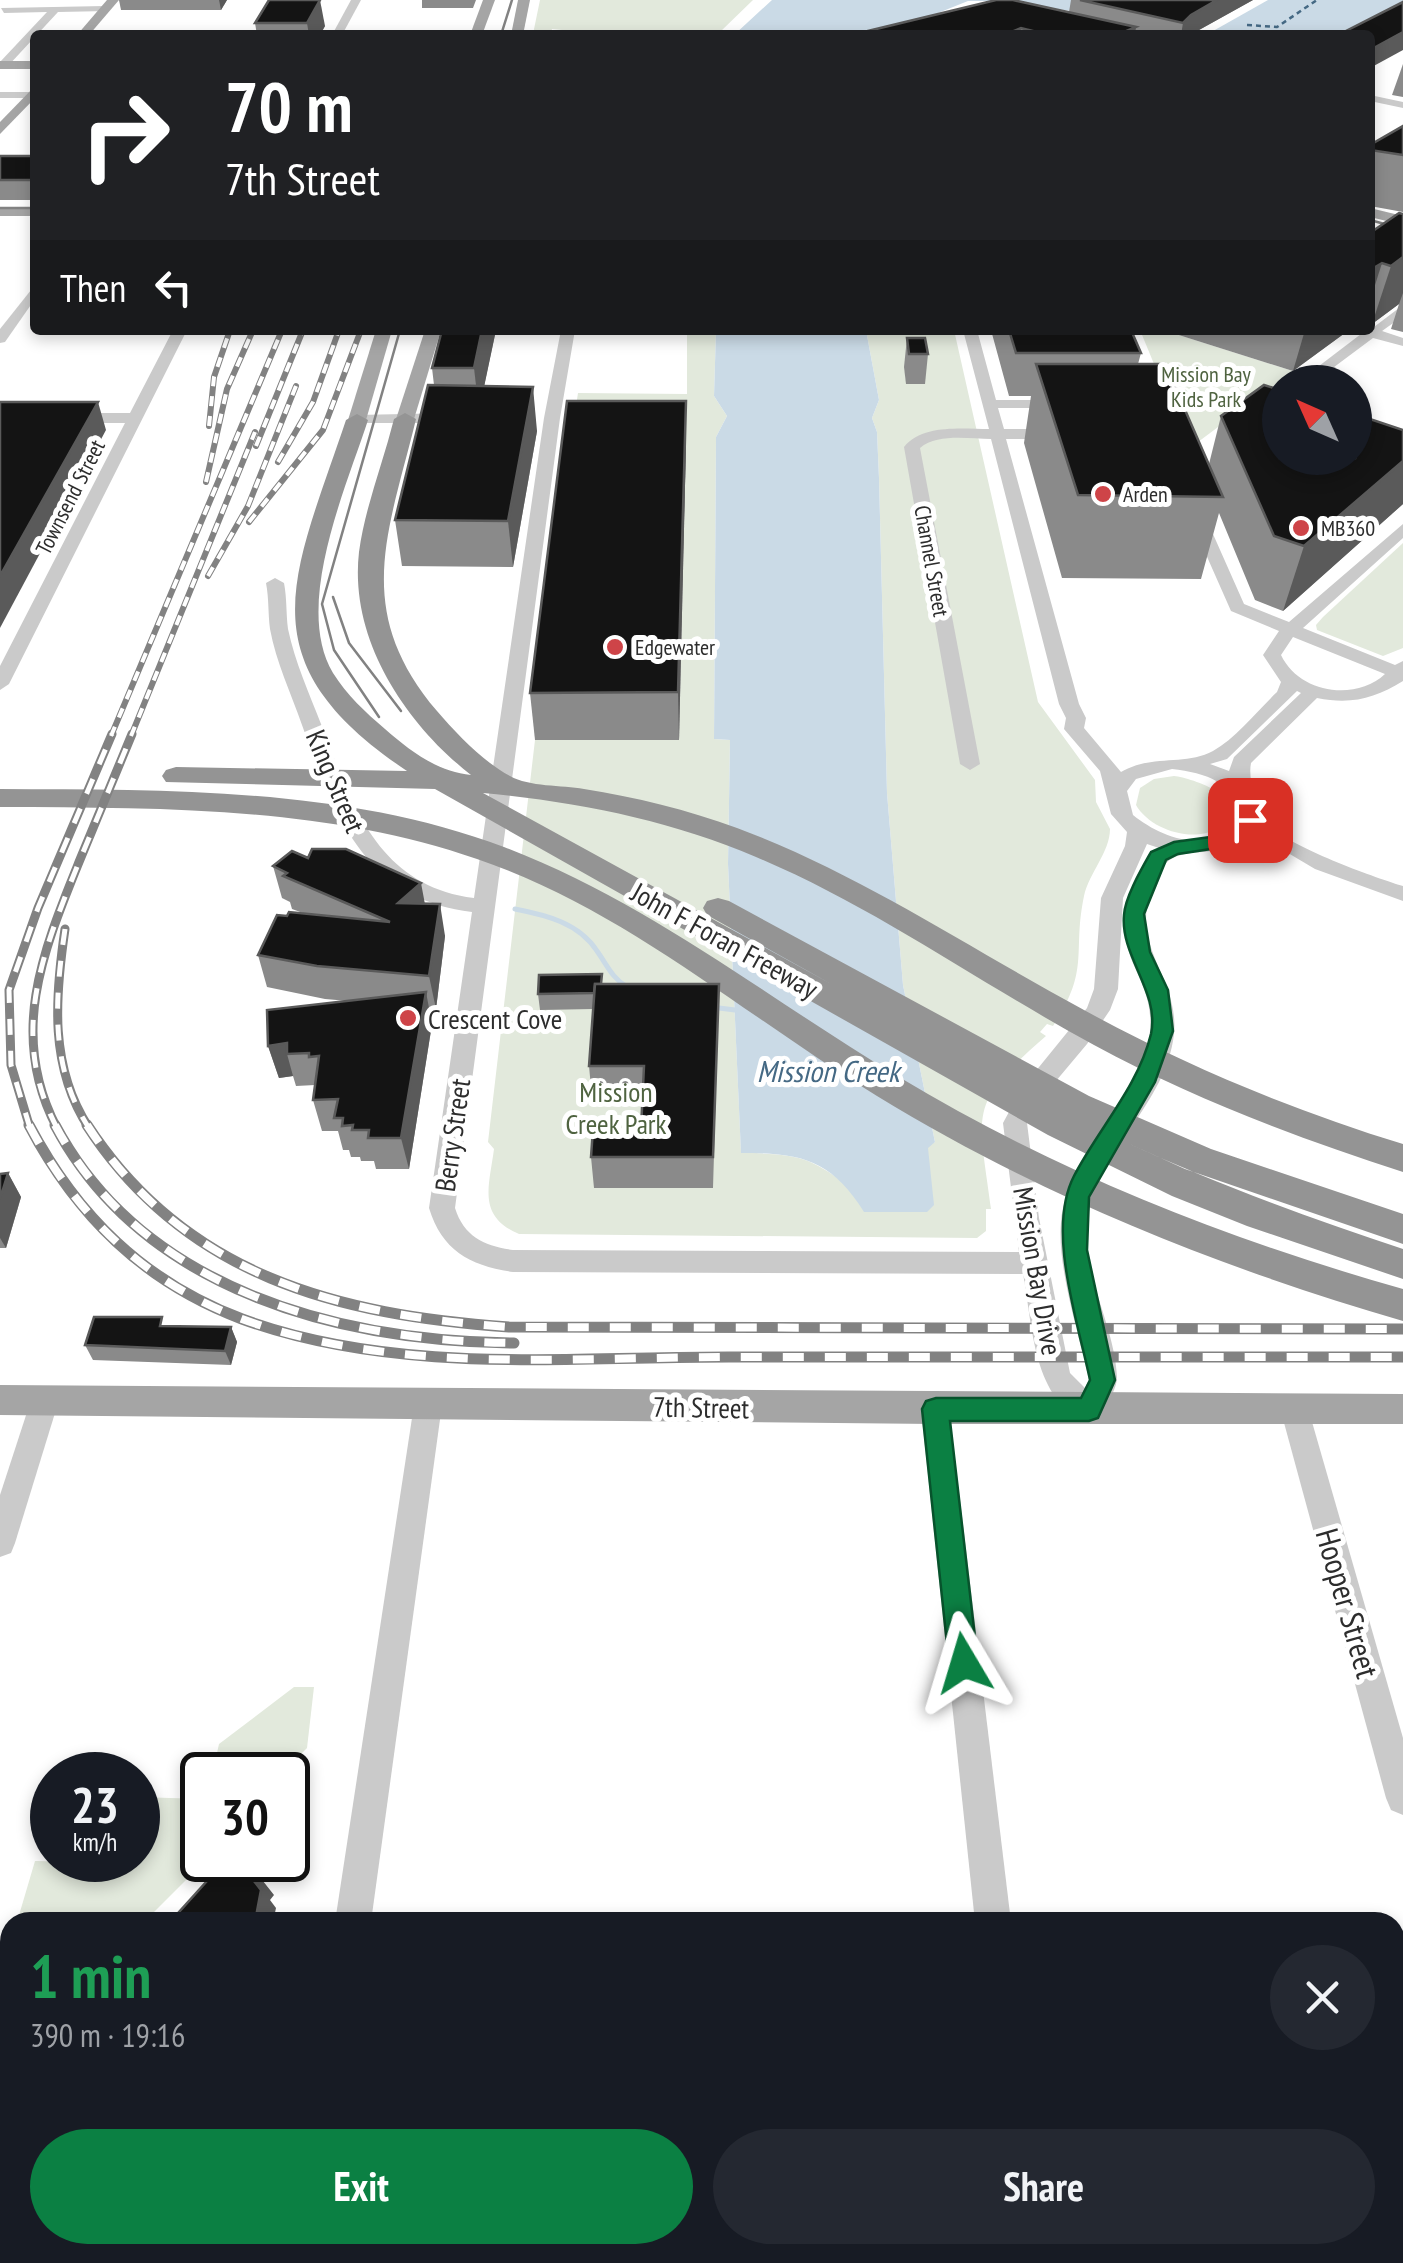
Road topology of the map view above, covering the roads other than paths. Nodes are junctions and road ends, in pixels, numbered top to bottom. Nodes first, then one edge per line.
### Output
1 (14, 0) edge
2 (356, 0) edge
3 (490, 0) edge
4 (524, 0) edge
5 (109, 5) edge
6 (55, 10) junction
7 (2, 12) edge
8 (35, 30) edge
9 (88, 30) edge
10 (340, 30) edge
11 (478, 30) edge
12 (517, 30) edge
13 (30, 35) edge
14 (1, 65) edge
15 (30, 65) edge
16 (30, 93) edge
17 (0, 95) edge
18 (30, 97) edge
19 (1375, 99) edge
20 (1403, 105) edge
21 (2, 126) edge
22 (0, 203) edge
23 (30, 203) edge
24 (0, 212) edge
25 (30, 212) edge
26 (1375, 213) edge
27 (1403, 221) edge
28 (1375, 226) edge
29 (1403, 234) edge
30 (30, 295) edge
31 (1403, 310) edge
32 (1375, 327) edge
33 (1375, 334) edge
34 (178, 335) edge
35 (382, 335) edge
36 (431, 335) edge
37 (567, 335) edge
38 (971, 335) edge
39 (1363, 335) edge
40 (0, 339) edge
41 (1403, 342) edge
42 (1326, 365) edge
43 (989, 404) junction
44 (1076, 404) edge
45 (56, 418) edge
46 (136, 418) junction
47 (464, 418) edge
48 (405, 419) junction
49 (357, 420) junction
50 (998, 434) junction
51 (1080, 434) edge
52 (1188, 492) edge
53 (1403, 528) edge
54 (275, 582) dead end
55 (1290, 630) junction
56 (1401, 671) edge
57 (1292, 681) junction
58 (0, 684) edge
59 (1316, 692) junction
60 (1076, 718) junction
61 (970, 764) dead end
62 (1158, 764) junction
63 (1182, 764) junction
64 (0, 775) edge
65 (1116, 790) junction
66 (1245, 794) junction
67 (0, 798) edge
68 (1250, 820) junction
69 (1138, 830) junction
70 (1219, 844) junction
71 (1187, 847) junction
72 (1350, 878) junction
73 (1403, 894) edge
74 (484, 906) junction
75 (1403, 1158) edge
76 (1403, 1229) edge
77 (1035, 1263) junction
78 (1403, 1264) edge
79 (1403, 1306) edge
80 (0, 1400) edge
81 (44, 1400) junction
82 (428, 1405) junction
83 (1294, 1408) junction
84 (936, 1409) junction
85 (1403, 1409) edge
86 (1089, 1410) junction
87 (0, 1543) edge
88 (1403, 1798) edge
89 (354, 1912) edge
90 (992, 1912) edge

1 - 7 street
2 - 10 street
3 - 11 main road
4 - 12 main road
5 - 6 street
5 - 9 main road
6 - 7 street
6 - 8 street
13 - 14 street
14 - 15 main road
16 - 17 street
18 - 21 main road
19 - 20 street
22 - 23 main road
24 - 25 main road
26 - 27 main road
28 - 29 main road
30 - 40 street
31 - 32 street
33 - 41 street
34 - 46 street, Townsend Street
35 - 49 main road
36 - 48 main road
37 - 74 street, Berry Street
38 - 43 street
39 - 42 street
43 - 44 street
43 - 50 street
45 - 46 street
46 - 58 street, Townsend Street
47 - 48 street
48 - 49 street
48 - 76 highway
49 - 78 highway, John F Foran Freeway
50 - 51 street
50 - 60 street
50 - 61 street, Channel Street
52 - 55 street
53 - 55 street
54 - 74 street, King Street
55 - 56 street
55 - 57 street
56 - 59 street
57 - 59 street
57 - 63 street
59 - 66 street
60 - 62 street
60 - 65 street
62 - 63 street
62 - 65 street
63 - 66 street
64 - 75 highway
65 - 69 street
66 - 68 street
67 - 79 highway
68 - 70 street
68 - 72 street
69 - 71 street
69 - 77 street, Mission Bay Drive
70 - 71 street
70 - 72 street
71 - 86 street, Mission Bay Drive
72 - 73 street
74 - 77 street, Berry Street
77 - 86 street, Mission Bay Drive
80 - 81 main road, 7th Street
81 - 82 main road, 7th Street
81 - 87 street
82 - 84 main road, 7th Street
82 - 89 street
83 - 85 main road, 7th Street
83 - 86 main road, 7th Street
83 - 88 street, Hooper Street
84 - 86 main road, 7th Street
84 - 90 street

